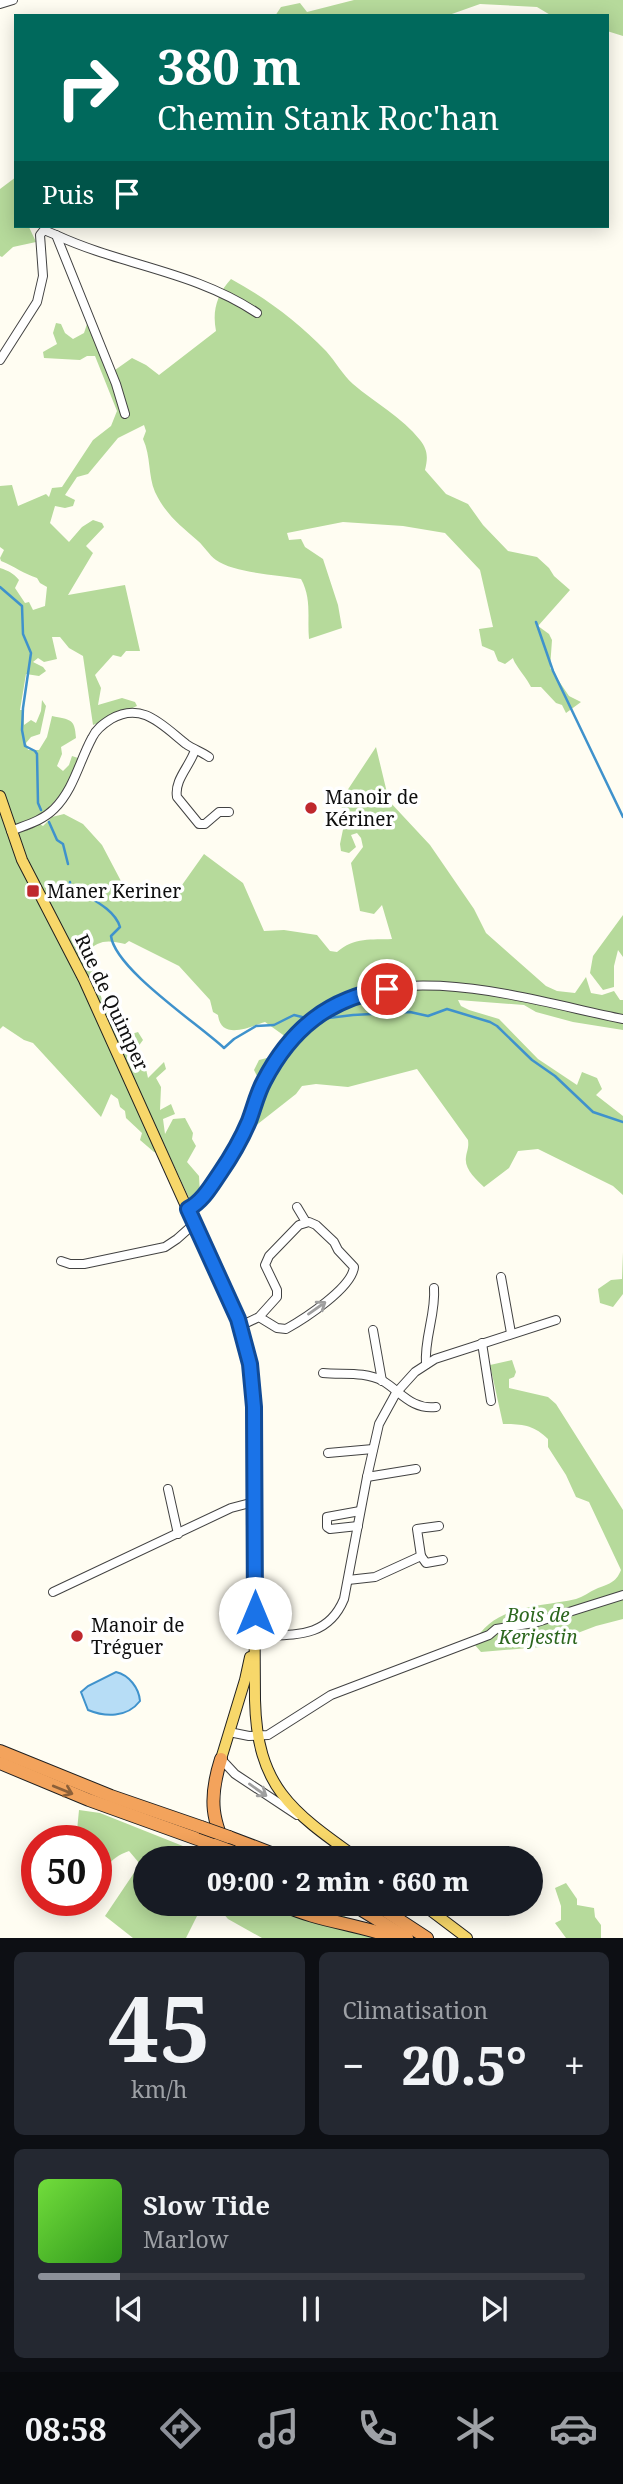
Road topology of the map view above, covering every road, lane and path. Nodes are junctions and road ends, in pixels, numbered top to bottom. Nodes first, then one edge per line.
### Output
1 (13, 0) edge
2 (0, 4) edge
3 (56, 235) junction
4 (257, 313) dead end
5 (0, 360) edge
6 (125, 414) dead end
7 (195, 750) junction
8 (209, 757) dead end
9 (0, 796) edge
10 (229, 812) dead end
11 (11, 831) junction
12 (623, 1019) edge
13 (297, 1207) dead end
14 (188, 1209) junction
15 (306, 1222) junction
16 (195, 1223) junction
17 (61, 1261) dead end
18 (502, 1277) dead end
19 (434, 1288) dead end
20 (259, 1317) junction
21 (556, 1320) dead end
22 (240, 1326) junction
23 (373, 1330) dead end
24 (511, 1333) junction
25 (482, 1343) junction
26 (426, 1364) junction
27 (323, 1373) dead end
28 (382, 1381) junction
29 (396, 1393) junction
30 (492, 1401) dead end
31 (436, 1407) dead end
32 (373, 1449) junction
33 (328, 1453) dead end
34 (416, 1469) dead end
35 (367, 1477) junction
36 (168, 1489) dead end
37 (254, 1502) junction
38 (360, 1511) junction
39 (358, 1526) junction
40 (439, 1526) dead end
41 (178, 1534) junction
42 (421, 1556) junction
43 (443, 1560) dead end
44 (348, 1580) junction
45 (53, 1592) dead end
46 (623, 1595) edge
47 (254, 1636) junction
48 (229, 1732) junction
49 (258, 1736) junction
50 (0, 1751) edge
51 (221, 1759) junction
52 (0, 1763) edge
53 (300, 1816) junction
54 (216, 1846) edge
55 (226, 1846) edge
56 (253, 1846) edge
57 (341, 1846) edge
58 (314, 1916) edge
59 (371, 1916) edge
60 (394, 1916) edge
61 (438, 1916) edge
62 (395, 1938) edge
63 (407, 1938) edge
64 (428, 1938) edge
65 (467, 1938) edge

1 - 2 street
3 - 4 street
3 - 5 street
3 - 6 street
7 - 8 street
7 - 10 street
7 - 11 street
9 - 11 main road, Rue de Quimper
11 - 14 main road, Rue de Quimper
12 - 14 street
13 - 15 street
14 - 16 main road, Rue de Quimper
15 - 20 street
20 -> 15 street
16 - 17 street
16 - 22 main road, Rue de Quimper
18 - 24 street
19 - 26 street
20 - 22 street
21 - 24 street
22 - 37 main road, Rue de Quimper
23 - 28 street
24 - 25 street
25 - 26 street
25 - 30 street
26 - 29 street
27 - 28 street
28 - 29 street
29 - 31 street
29 - 32 street
32 - 33 street
32 - 35 street
34 - 35 street
35 - 38 street
36 - 41 street
37 - 41 street
37 - 47 main road, Rue de Quimper
38 - 39 street
38 - 39 street
39 - 44 street
40 - 42 street
41 - 45 street
42 - 43 street
42 - 44 street
44 - 47 street
46 - 49 street
47 - 48 main road
47 - 49 main road
48 - 49 street
48 - 51 main road
49 - 53 main road
50 - 56 highway, bridge
51 -> 53 street
51 - 55 highway
52 -> 54 highway, bridge
53 - 57 main road
58 - 62 highway
59 - 63 highway
60 - 64 highway
61 - 65 main road

